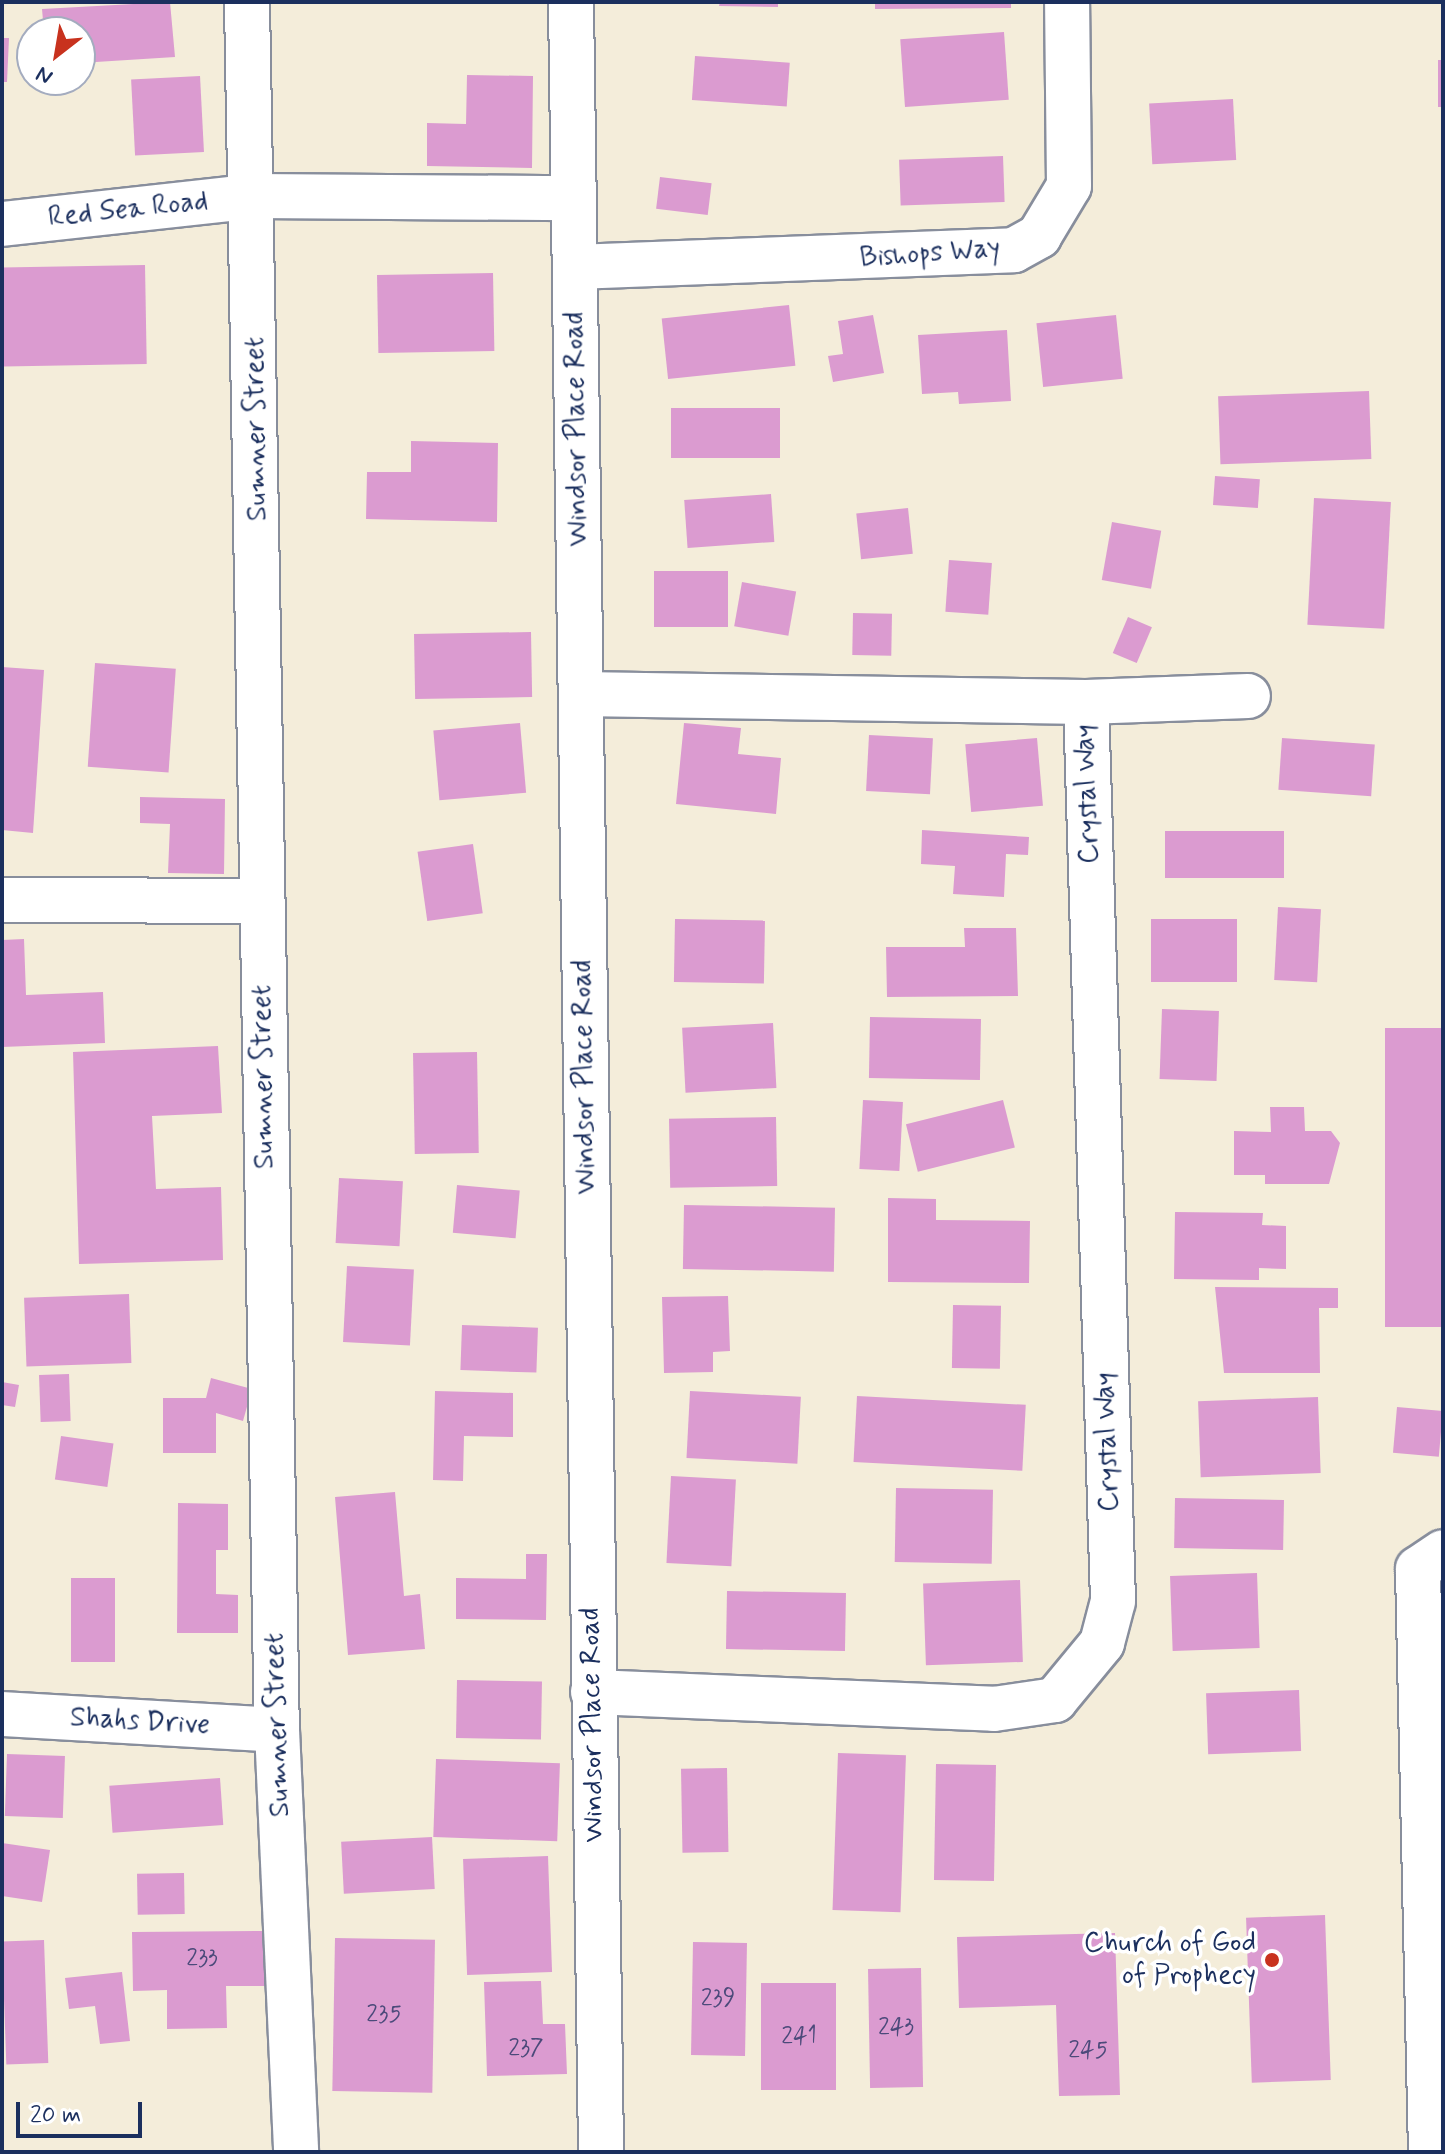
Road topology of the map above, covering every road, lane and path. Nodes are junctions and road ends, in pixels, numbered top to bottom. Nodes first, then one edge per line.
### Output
1 (247, 2) edge
2 (571, 2) edge
3 (1067, 2) edge
4 (255, 196) junction
5 (574, 198) junction
6 (2, 224) edge
7 (575, 267) junction
8 (581, 694) junction
9 (1248, 696) dead end
10 (1086, 702) junction
11 (2, 900) edge
12 (261, 901) junction
13 (1443, 1552) edge
14 (1430, 1680) edge
15 (593, 1692) junction
16 (2, 1714) edge
17 (277, 1730) junction
18 (1436, 2081) edge
19 (296, 2152) edge
20 (601, 2152) edge
21 (1431, 2152) edge

1 - 4 street, Sumner Street
2 - 5 street, Windsor Place Road
3 - 7 street, Bishops Way
4 - 5 street, Red Sea Road
4 - 6 street, Red Sea Road
4 - 12 street, Sumner Street
5 - 7 street, Windsor Place Road
7 - 8 street, Windsor Place Road
8 - 10 street
8 - 15 street, Windsor Place Road
9 - 10 street
10 - 15 street, Crystal Way
11 - 12 street
12 - 17 street, Sumner Street
13 - 14 street
14 - 18 street
15 - 20 street, Windsor Place Road
16 - 17 street, Shahs Drive
17 - 19 street, Sumner Street
18 - 21 street

